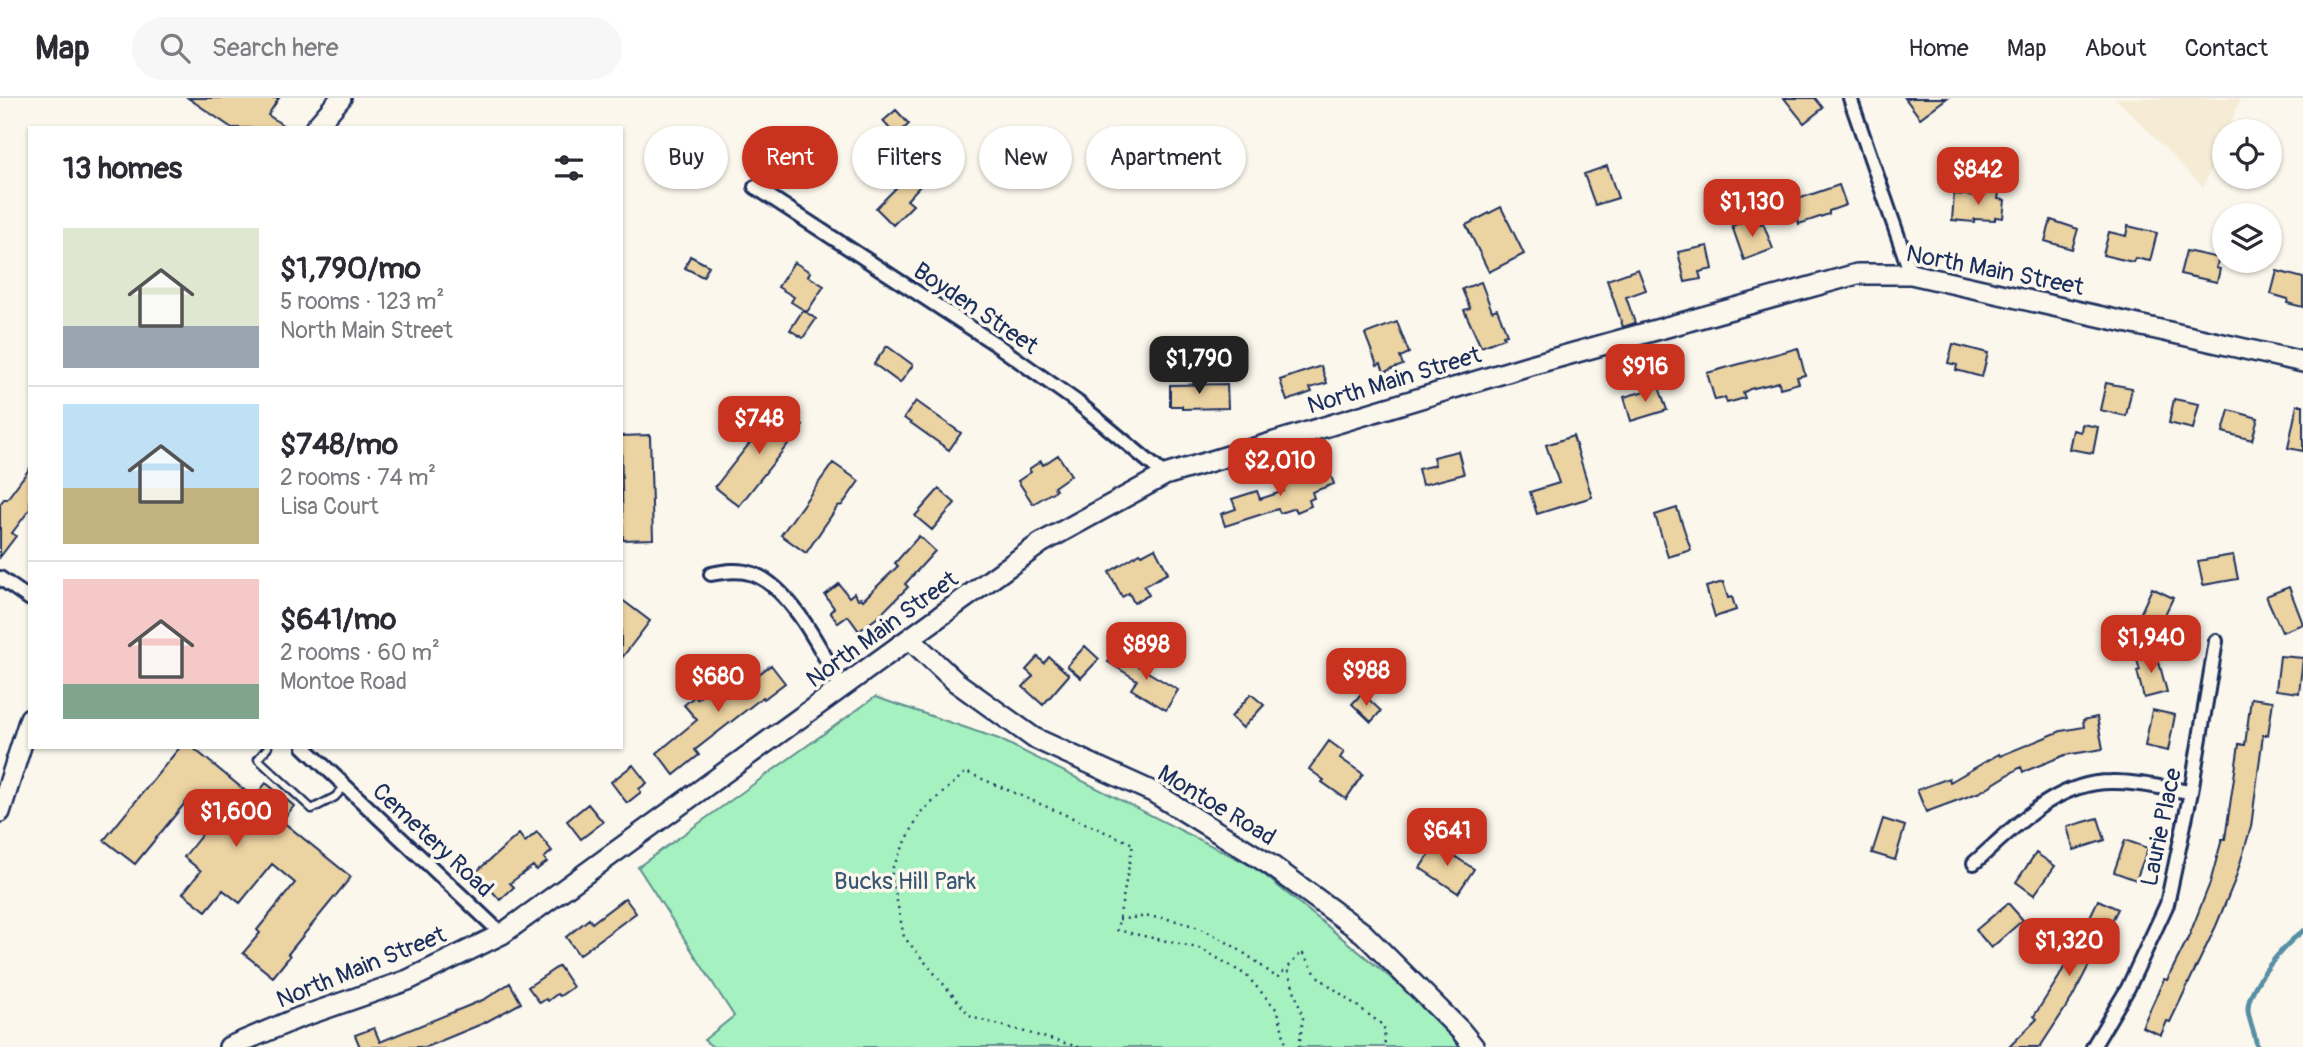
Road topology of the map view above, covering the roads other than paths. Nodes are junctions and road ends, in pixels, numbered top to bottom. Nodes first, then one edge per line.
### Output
1 (341, 98) edge
2 (1850, 98) edge
3 (317, 126) edge
4 (758, 189) edge
5 (1911, 274) junction
6 (2303, 362) edge
7 (1165, 475) junction
8 (711, 574) dead end
9 (0, 578) edge
10 (28, 598) edge
11 (910, 639) junction
12 (2216, 641) dead end
13 (842, 688) junction
14 (28, 724) edge
15 (266, 749) edge
16 (306, 749) edge
17 (345, 786) junction
18 (2191, 792) junction
19 (0, 812) edge
20 (1975, 863) dead end
21 (502, 934) junction
22 (229, 1047) edge
23 (1474, 1047) edge
24 (2093, 1047) edge

1 - 3 main road
2 - 5 street
4 - 7 street, Boyden Street
5 - 6 main road, North Main Street
5 - 7 main road, North Main Street
7 - 11 main road, North Main Street
8 - 13 street
9 - 10 street
11 - 13 main road, North Main Street
11 - 23 main road, Montoe Road
12 - 18 street, Laurie Place
13 - 21 main road, North Main Street
14 - 19 main road
15 - 17 lane
16 - 17 street, Cemetery Road
17 - 21 street, Cemetery Road
18 - 20 street
18 - 24 street, Laurie Place
21 - 22 main road, North Main Street

